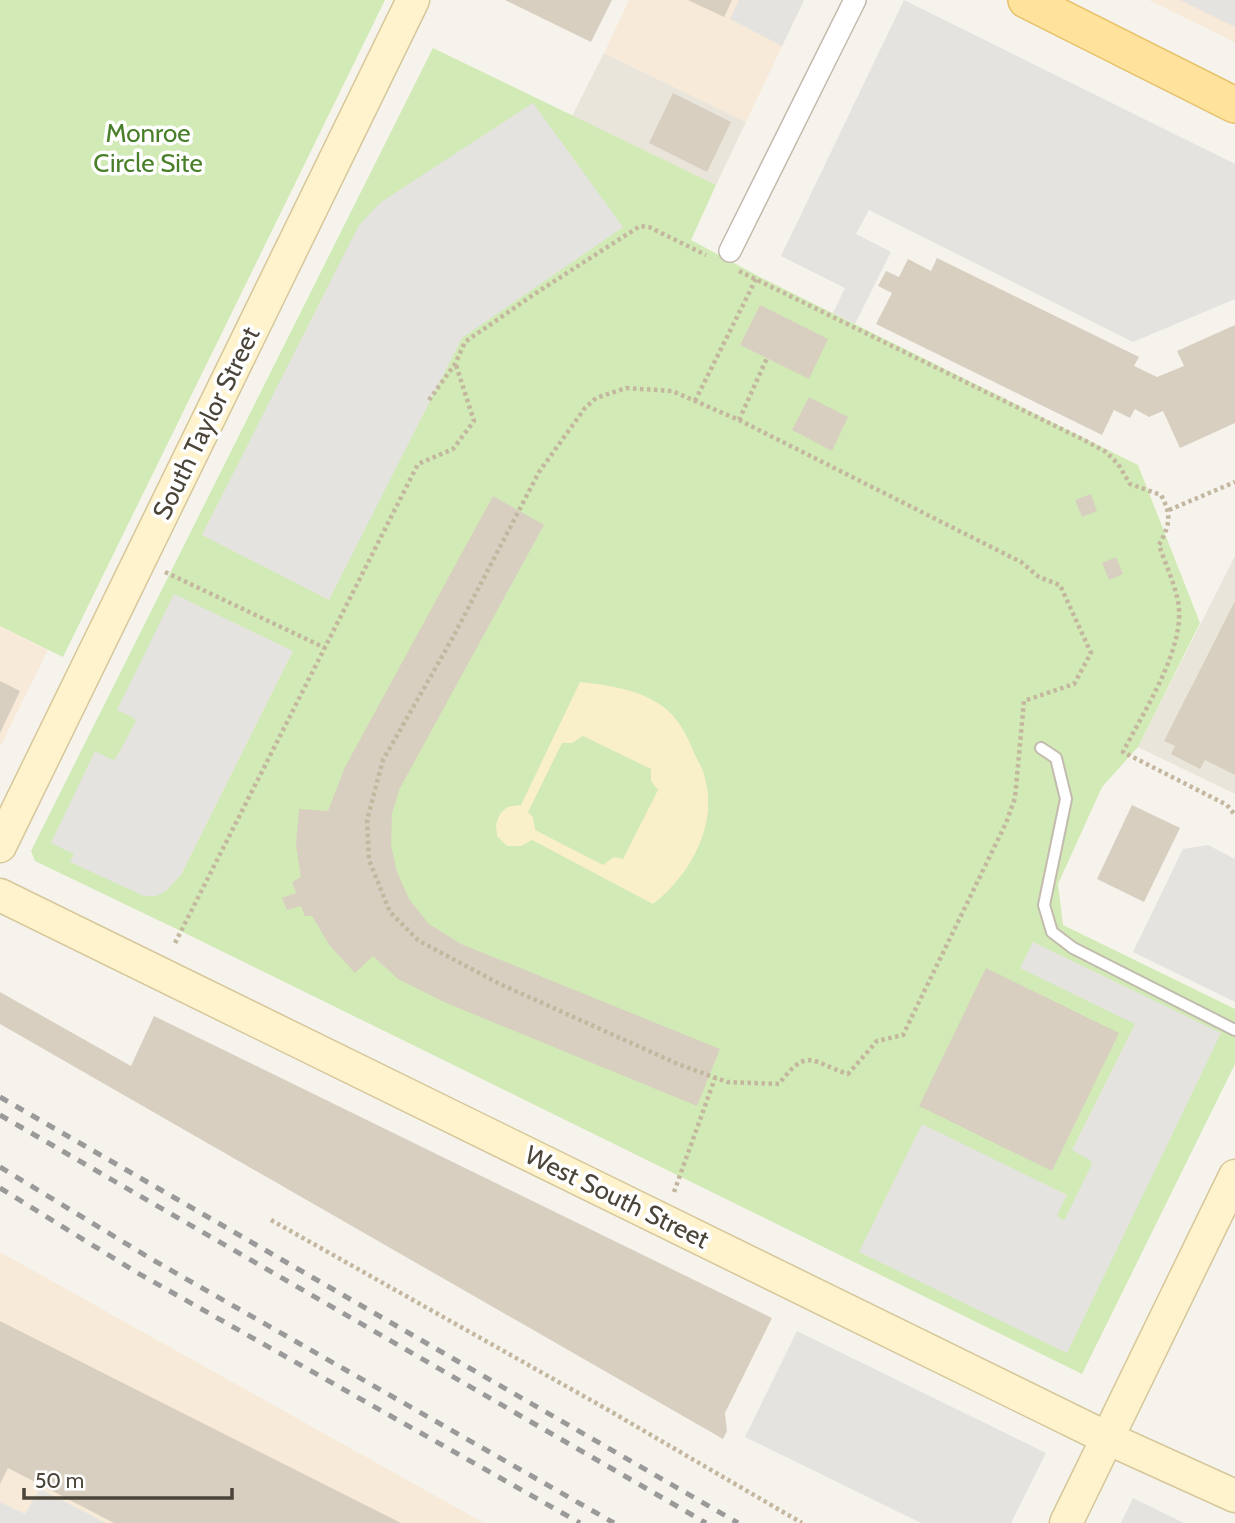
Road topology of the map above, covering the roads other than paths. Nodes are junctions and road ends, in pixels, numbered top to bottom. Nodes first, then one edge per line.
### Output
1 (413, 0) edge
2 (855, 0) edge
3 (1026, 0) edge
4 (1235, 105) edge
5 (726, 259) road end
6 (1041, 748) dead end
7 (0, 846) edge
8 (0, 895) edge
9 (1235, 1030) edge
10 (1235, 1177) edge
11 (1107, 1438) junction
12 (1235, 1496) edge
13 (1066, 1523) edge

1 - 7 street, South Taylor Street
2 - 5 street
3 - 4 main road
6 - 9 lane
8 - 11 street, West South Street
10 - 11 street
11 - 12 street, West South Street
11 - 13 street

